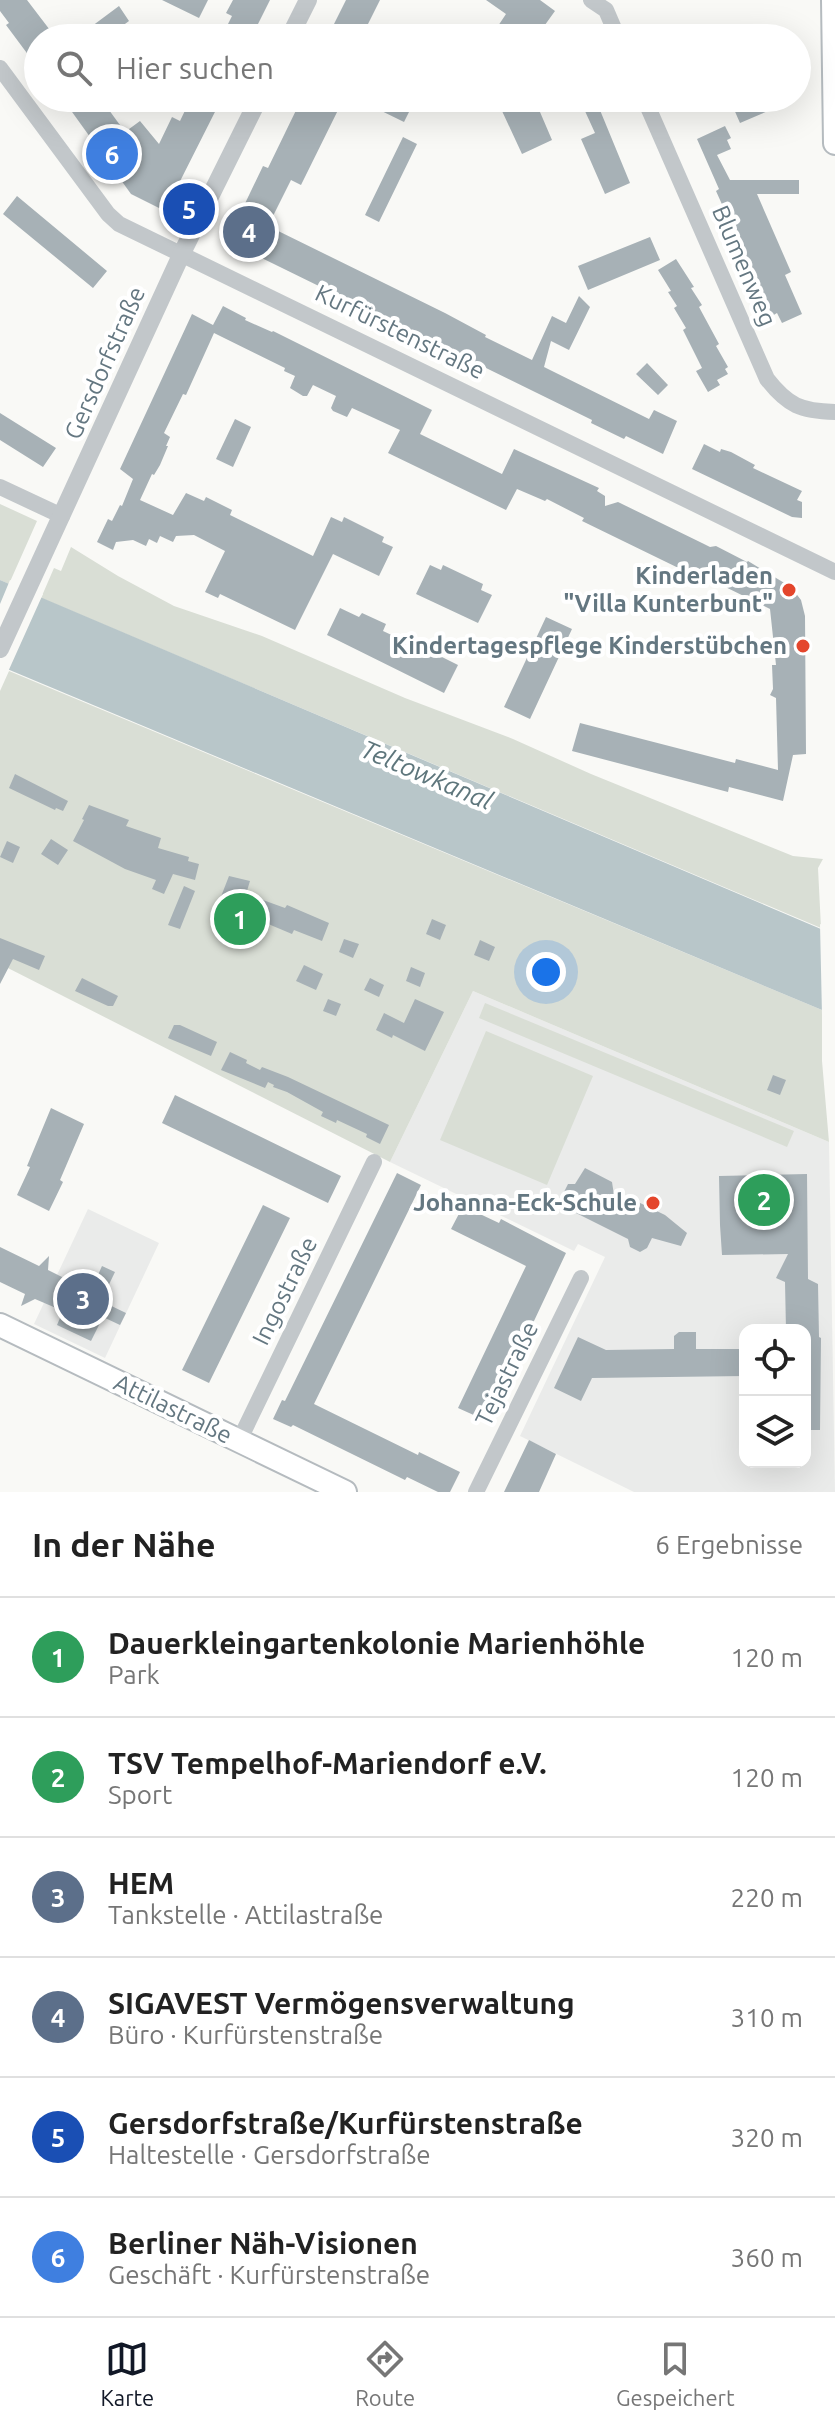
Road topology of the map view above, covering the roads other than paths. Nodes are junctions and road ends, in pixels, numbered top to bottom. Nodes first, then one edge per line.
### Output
1 (308, 0) edge
2 (591, 0) edge
3 (833, 0) edge
4 (296, 24) edge
5 (612, 24) edge
6 (834, 33) edge
7 (0, 68) edge
8 (24, 100) edge
9 (33, 112) edge
10 (252, 112) edge
11 (650, 112) edge
12 (835, 143) edge
13 (182, 253) junction
14 (835, 412) edge
15 (0, 487) edge
16 (62, 516) junction
17 (835, 572) edge
18 (0, 649) edge
19 (374, 1162) dead end
20 (581, 1278) dead end
21 (0, 1325) edge
22 (239, 1441) junction
23 (345, 1492) edge
24 (476, 1492) edge

1 - 4 street
2 - 5 street
3 - 6 main road
6 - 12 main road
7 - 8 street, Kurfürstenstraße
9 - 13 street, Kurfürstenstraße
10 - 13 street, Gersdorfstraße
11 - 14 street, Blumenweg
13 - 16 street, Gersdorfstraße
13 - 17 street, Kurfürstenstraße
15 - 16 street
16 - 18 street, Gersdorfstraße
19 - 22 street, Ingostraße
20 - 24 street, Tejastraße
21 - 22 main road, Attilastraße
22 - 23 main road, Attilastraße

